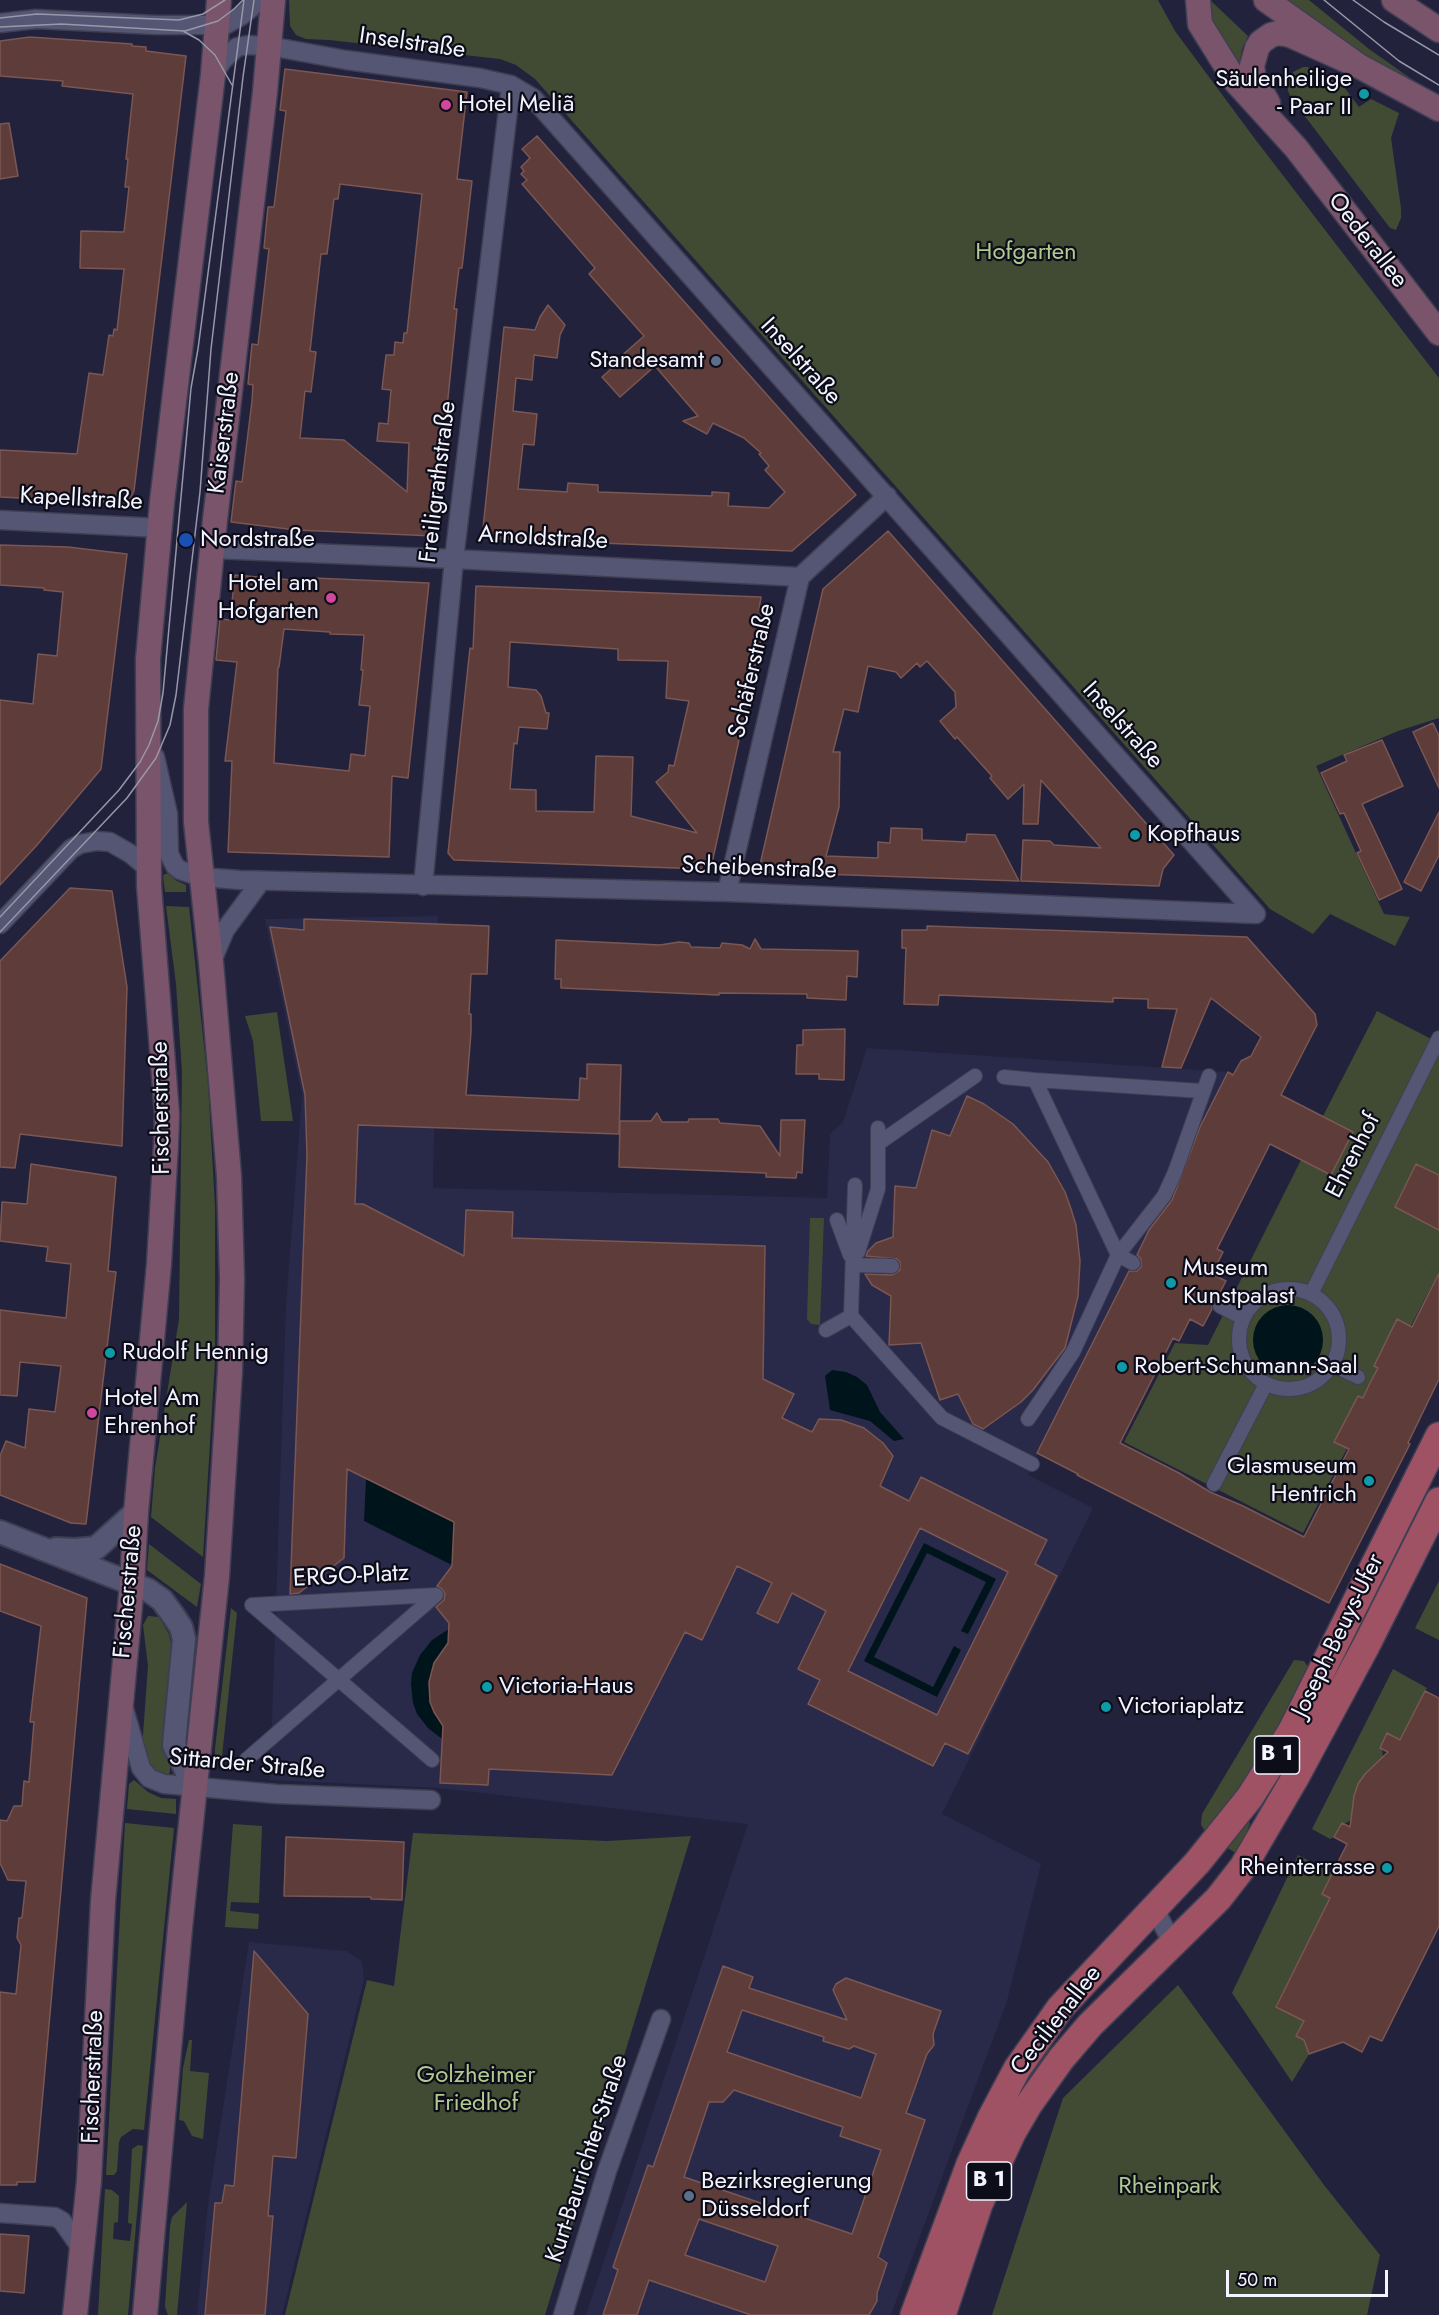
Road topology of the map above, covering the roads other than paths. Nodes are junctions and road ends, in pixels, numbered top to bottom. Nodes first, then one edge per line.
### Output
1 (219, 0) edge
2 (255, 0) edge
3 (273, 0) edge
4 (1198, 0) edge
5 (1266, 0) edge
6 (1394, 0) edge
7 (0, 23) edge
8 (217, 26) junction
9 (1439, 30) edge
10 (268, 46) junction
11 (1359, 66) junction
12 (213, 75) junction
13 (511, 86) junction
14 (1439, 109) edge
15 (1296, 148) junction
16 (1439, 333) edge
17 (887, 496) junction
18 (0, 520) edge
19 (160, 528) junction
20 (213, 549) junction
21 (454, 558) junction
22 (800, 577) junction
23 (150, 729) junction
24 (149, 869) junction
25 (201, 877) junction
26 (261, 881) junction
27 (423, 885) junction
28 (727, 892) junction
29 (1256, 914) joint
30 (0, 924) edge
31 (211, 962) junction
32 (1439, 1038) edge
33 (975, 1076) dead end
34 (1209, 1076) dead end
35 (1004, 1077) dead end
36 (1035, 1080) junction
37 (1202, 1091) junction
38 (879, 1128) dead end
39 (879, 1143) junction
40 (878, 1189) junction
41 (860, 1224) junction
42 (1118, 1255) junction
43 (1133, 1263) dead end
44 (854, 1265) junction
45 (892, 1266) dead end
46 (1311, 1294) junction
47 (1220, 1306) dead end
48 (851, 1316) junction
49 (1243, 1318) junction
50 (826, 1330) dead end
51 (1333, 1365) junction
52 (1358, 1377) dead end
53 (1266, 1384) junction
54 (1028, 1419) dead end
55 (1439, 1436) edge
56 (1032, 1464) dead end
57 (1214, 1484) dead end
58 (1439, 1501) edge
59 (136, 1512) junction
60 (0, 1532) edge
61 (40, 1547) junction
62 (132, 1584) junction
63 (339, 1680) junction
64 (121, 1694) junction
65 (246, 1760) dead end
66 (432, 1760) dead end
67 (194, 1787) junction
68 (431, 1800) dead end
69 (1154, 1908) junction
70 (1173, 1944) junction
71 (661, 2019) dead end
72 (0, 2214) edge
73 (81, 2248) junction
74 (75, 2315) edge
75 (145, 2315) edge
76 (563, 2315) edge
77 (914, 2315) edge
78 (942, 2315) edge

1 - 8 main road
2 - 8 street
3 - 10 main road, Kaiserstraße
4 - 15 main road, Oederallee
5 - 11 main road
6 - 9 main road
7 - 8 street
8 - 12 main road
10 - 12 street, Inselstraße
10 - 13 street, Inselstraße
10 - 20 main road, Kaiserstraße
11 - 14 main road
11 - 15 main road, Oederallee
12 - 19 main road
13 - 17 street, Inselstraße
13 - 21 street, Freiligrathstraße
15 - 16 main road, Oederallee
17 - 22 street, Schäferstraße
17 - 29 street, Inselstraße
18 - 19 street, Kapellstraße
19 - 23 main road
20 - 21 street, Arnoldstraße
20 - 25 main road, Kaiserstraße
21 - 22 street, Arnoldstraße
21 - 27 street, Freiligrathstraße
22 - 28 street, Schäferstraße
23 - 24 main road
23 - 25 street
24 - 30 street
24 - 59 main road, Fischerstraße
25 - 26 street, Scheibenstraße
25 - 31 main road
26 - 27 street, Scheibenstraße
26 - 31 street
27 - 28 street, Scheibenstraße
28 - 29 street, Scheibenstraße
31 - 67 main road
32 - 46 street, Ehrenhof
33 - 39 street
34 - 37 street
35 - 36 street
36 - 37 street
36 - 42 street
37 - 42 street
38 - 39 street
39 - 40 street
40 - 41 street
40 - 41 street
41 - 44 street
41 - 44 street
42 - 43 street
42 - 54 street
44 - 45 street
44 - 48 street
46 - 49 street
46 - 51 street
47 - 49 street
48 - 50 street
48 - 56 street
49 - 53 street
51 - 52 street
51 - 53 street
53 - 57 street
55 - 69 main road, Joseph-Beuys-Ufer / B 1
58 - 70 main road, Joseph-Beuys-Ufer / B 1
59 - 61 street
59 - 62 main road, Fischerstraße
60 - 61 street
61 - 62 street
62 - 64 main road, Fischerstraße
62 - 67 street
63 - 63 street, ERGO-Platz
63 - 65 street, ERGO-Platz
63 - 66 street, ERGO-Platz
64 - 67 street, Sittarder Straße
64 - 73 main road, Fischerstraße
67 - 68 street, Sittarder Straße
67 - 75 main road
69 - 70 street
69 - 77 main road, Cecilienallee / B 1
70 - 78 main road, Cecilienallee / B 1
71 - 76 street, Kurt-Baurichter-Straße
72 - 73 street
73 - 74 main road, Fischerstraße

